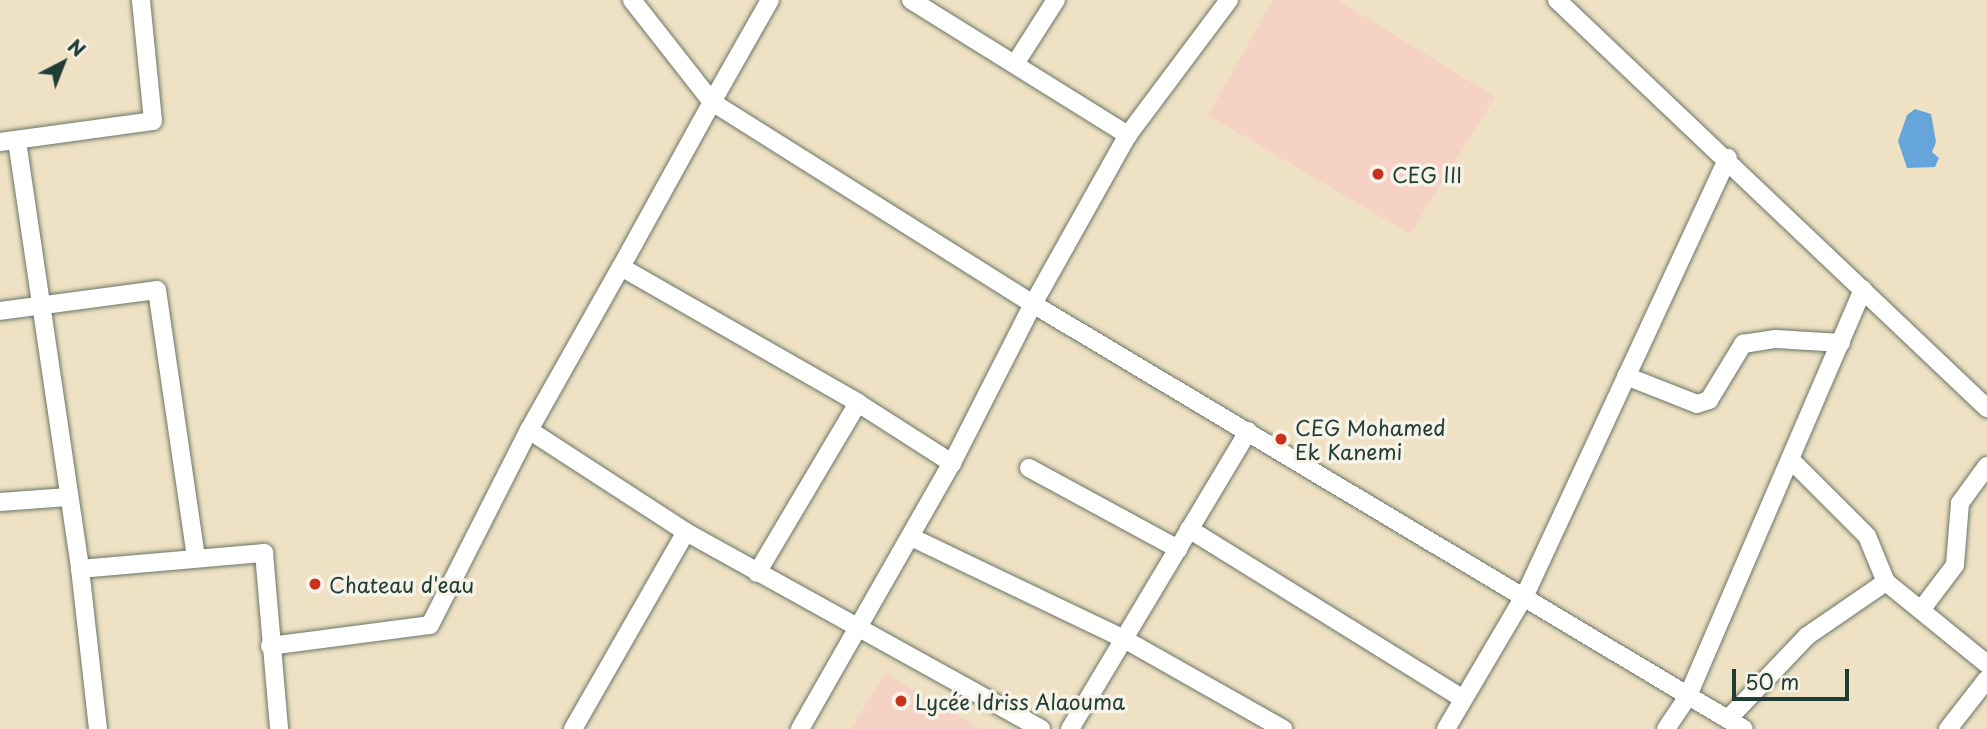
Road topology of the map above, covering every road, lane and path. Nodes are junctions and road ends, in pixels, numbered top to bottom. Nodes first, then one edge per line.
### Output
1 (141, 0) edge
2 (632, 0) edge
3 (769, 0) edge
4 (911, 0) edge
5 (1056, 0) edge
6 (1229, 0) edge
7 (1557, 0) edge
8 (1015, 64) junction
9 (712, 102) junction
10 (1128, 135) junction
11 (8, 142) edge
12 (1728, 158) junction
13 (621, 267) junction
14 (1863, 289) junction
15 (1033, 304) junction
16 (40, 305) junction
17 (0, 311) edge
18 (1841, 343) junction
19 (1626, 376) junction
20 (858, 403) junction
21 (1987, 408) edge
22 (529, 430) junction
23 (1248, 431) junction
24 (1791, 460) junction
25 (952, 463) junction
26 (1987, 466) edge
27 (1029, 468) dead end
28 (68, 497) junction
29 (0, 502) edge
30 (1189, 529) junction
31 (686, 532) junction
32 (911, 537) junction
33 (1178, 549) junction
34 (196, 557) junction
35 (80, 569) junction
36 (757, 573) junction
37 (1886, 582) junction
38 (1525, 595) junction
39 (1922, 610) junction
40 (862, 626) junction
41 (1124, 639) junction
42 (270, 646) junction
43 (1987, 664) edge
44 (1987, 679) edge
45 (1687, 698) junction
46 (1463, 699) junction
47 (1737, 724) edge
48 (98, 729) edge
49 (279, 729) edge
50 (573, 729) edge
51 (800, 729) edge
52 (1041, 729) edge
53 (1070, 729) edge
54 (1283, 729) edge
55 (1446, 729) edge
56 (1665, 729) edge
57 (1948, 729) edge

1 - 11 street
2 - 9 street
3 - 9 street
4 - 8 street
5 - 8 street
6 - 10 street
7 - 12 street
8 - 10 street
9 - 13 street
9 - 15 street
10 - 15 street
11 - 16 street
12 - 14 street
12 - 19 street
13 - 20 street
13 - 22 street
14 - 18 street
14 - 21 street
15 - 23 street
15 - 25 street
16 - 17 street
16 - 28 street
16 - 34 street
18 - 19 street
18 - 24 street
19 - 38 street
20 - 25 street
20 - 36 street
22 - 31 street
22 - 42 street
23 - 30 street
23 - 38 street
24 - 37 street
24 - 45 street
25 - 32 street
26 - 39 street
27 - 33 street
28 - 29 street
28 - 35 street
30 - 33 street
30 - 46 street
31 - 36 street
31 - 50 street
32 - 40 street
32 - 41 street
33 - 41 street
34 - 35 street
34 - 42 street
35 - 48 street
36 - 40 street
37 - 39 street
37 - 47 street
38 - 45 street
38 - 46 street
39 - 43 street
40 - 51 street
40 - 52 street
41 - 53 street
41 - 54 street
42 - 49 street
44 - 57 street
45 - 47 street
45 - 56 street
46 - 55 street

